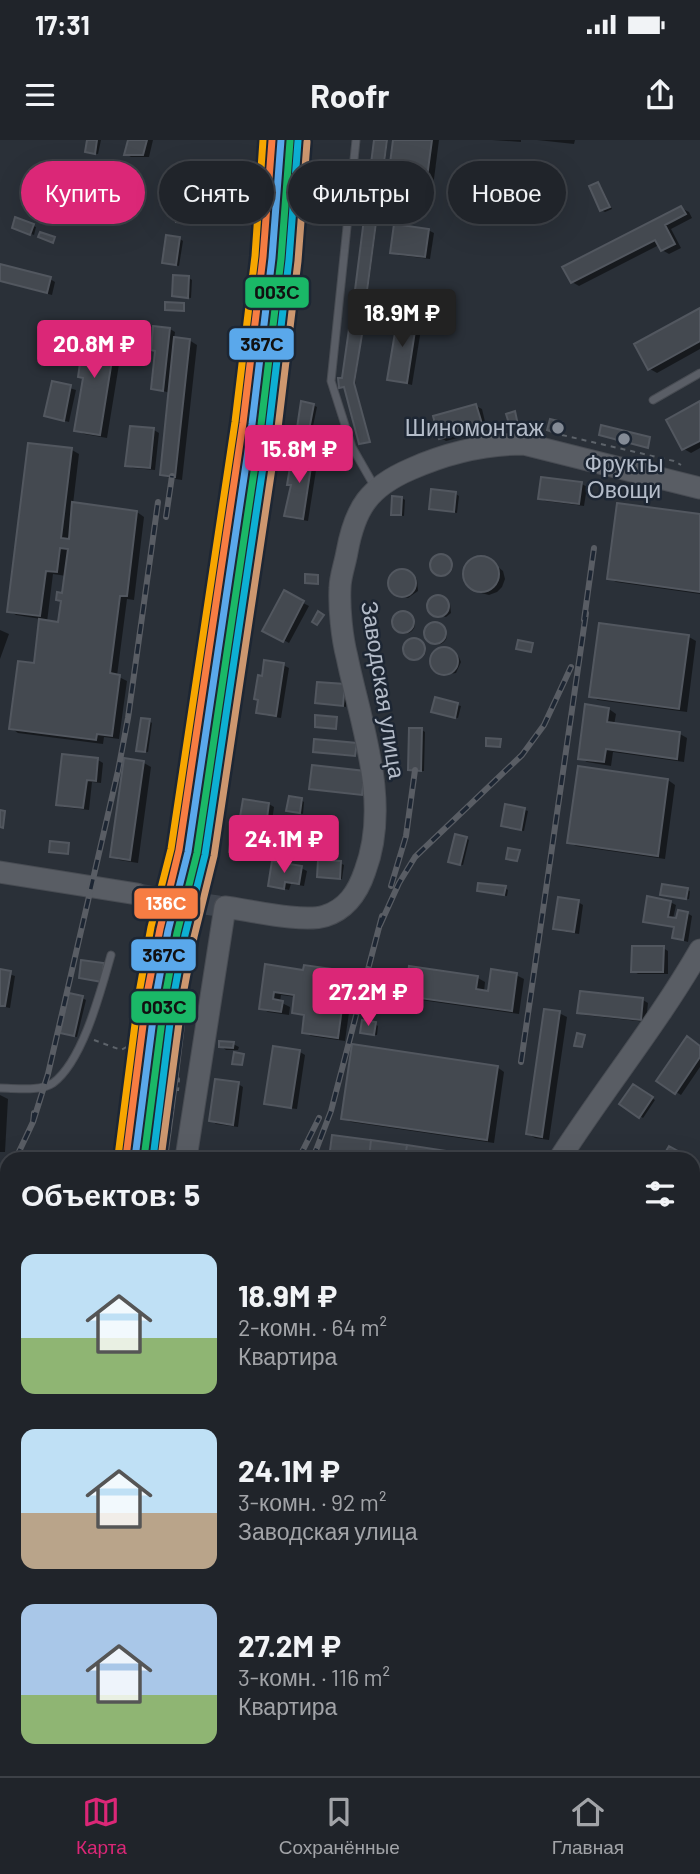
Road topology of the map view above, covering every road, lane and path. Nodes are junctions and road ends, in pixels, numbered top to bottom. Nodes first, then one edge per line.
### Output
1 (356, 140) edge
2 (700, 373) edge
3 (653, 400) dead end
4 (556, 441) dead end
5 (683, 467) dead end
6 (700, 488) edge
7 (376, 489) junction
8 (0, 872) edge
9 (137, 894) tunnel mouth
10 (700, 950) edge
11 (111, 955) dead end
12 (83, 1035) junction
13 (0, 1087) edge
14 (178, 1093) dead end
15 (187, 1152) edge
16 (564, 1152) edge

1 - 7 lane
2 - 3 lane
4 - 5 path
6 - 7 main road, Заводская улица
7 - 15 main road, Заводская улица
8 - 9 main road
10 - 16 main road
11 - 12 lane
12 - 13 lane
12 - 14 path

